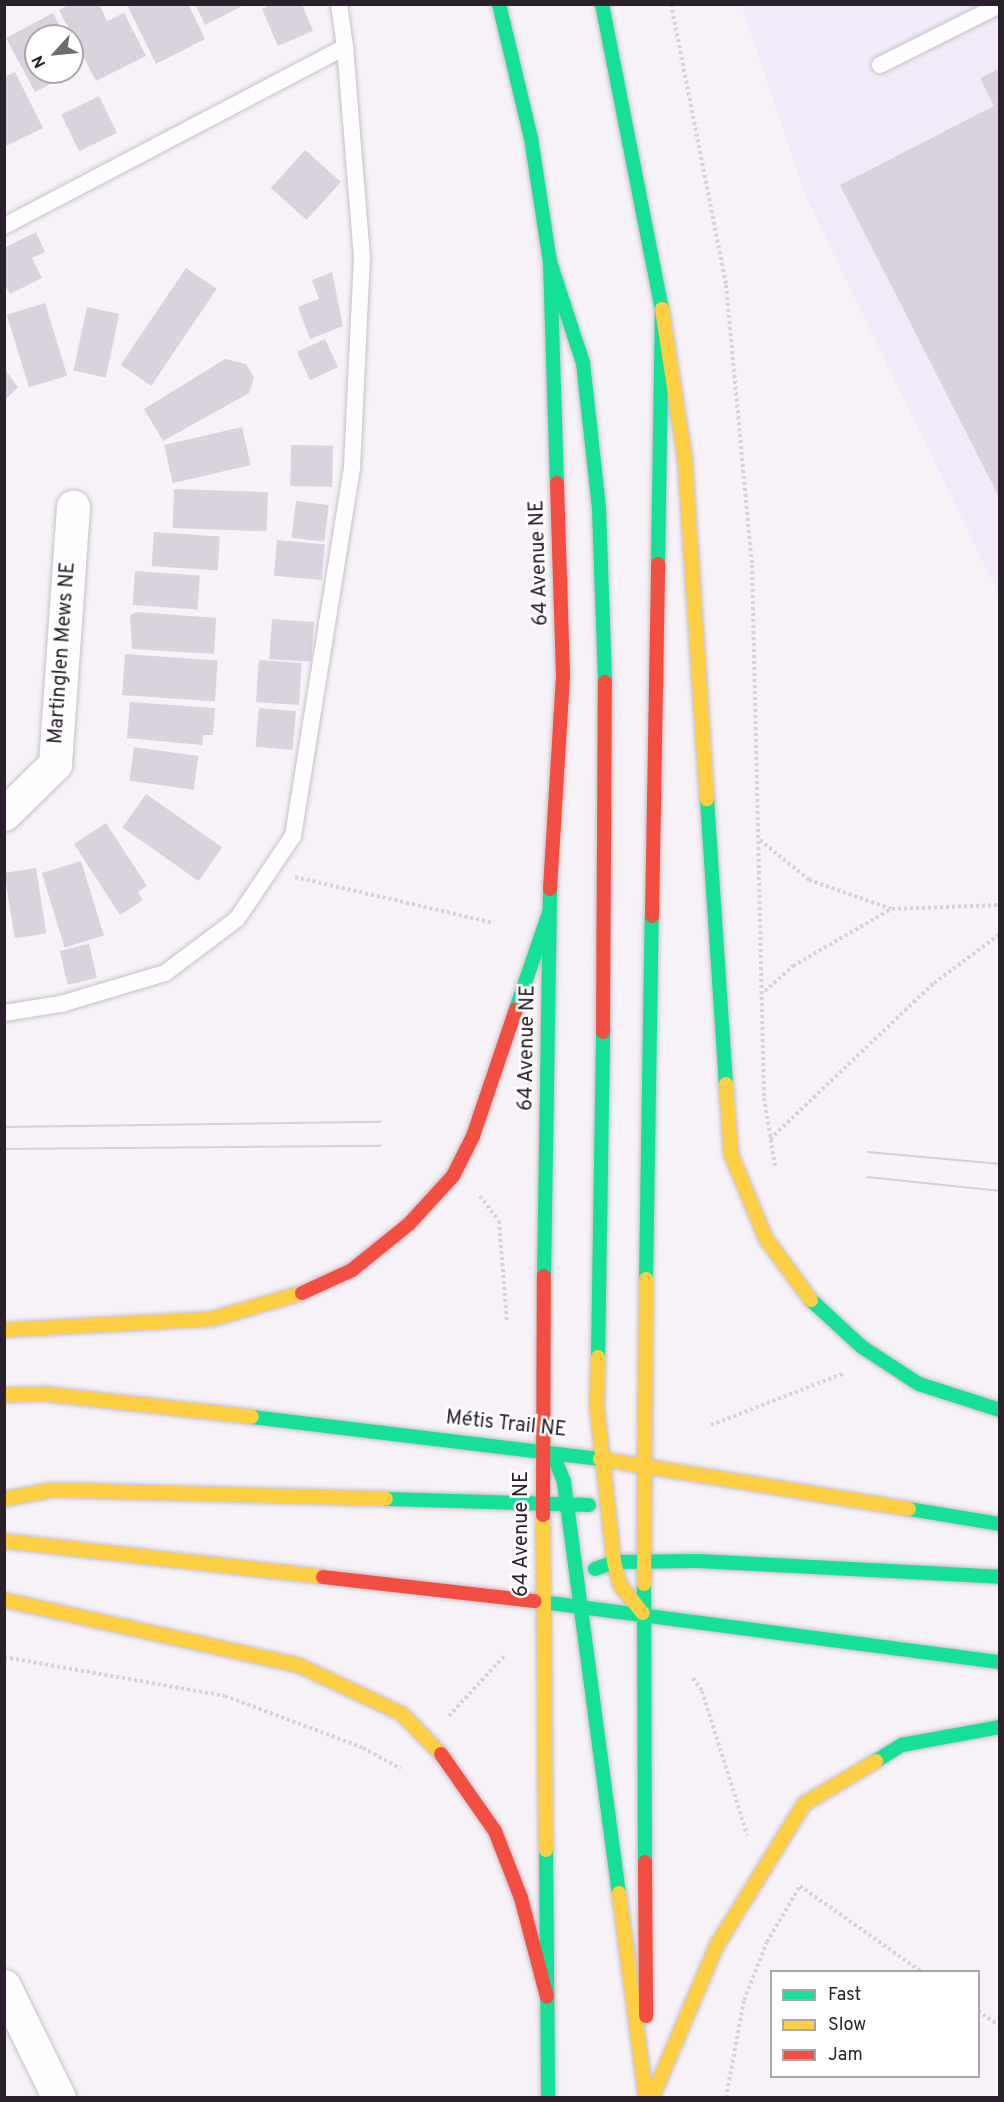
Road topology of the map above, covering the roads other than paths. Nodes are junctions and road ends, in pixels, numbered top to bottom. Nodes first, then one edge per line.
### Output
1 (339, 4) edge
2 (499, 4) edge
3 (602, 4) edge
4 (999, 5) edge
5 (345, 47) junction
6 (880, 64) dead end
7 (4, 226) edge
8 (550, 262) junction
9 (662, 309) junction
10 (73, 507) dead end
11 (4, 814) edge
12 (549, 913) junction
13 (4, 1013) edge
14 (4, 1330) edge
15 (4, 1395) edge
16 (999, 1410) edge
17 (542, 1449) junction
18 (600, 1456) junction
19 (643, 1462) junction
20 (4, 1499) edge
21 (604, 1500) junction
22 (542, 1506) junction
23 (568, 1506) junction
24 (999, 1524) edge
25 (4, 1541) edge
26 (643, 1560) junction
27 (614, 1562) junction
28 (576, 1576) junction
29 (999, 1577) edge
30 (4, 1600) edge
31 (542, 1604) junction
32 (581, 1608) junction
33 (643, 1613) junction
34 (999, 1662) edge
35 (999, 1727) edge
36 (4, 1986) edge
37 (547, 1997) junction
38 (59, 2097) edge
39 (548, 2097) edge
40 (647, 2097) edge
41 (652, 2097) edge

1 - 5 lane
2 - 8 main road, 64 Avenue NE
3 - 9 main road
4 - 6 lane
5 - 7 lane
5 - 13 lane
8 - 12 main road, 64 Avenue NE
8 - 18 main road
9 - 16 main road
9 - 19 main road
10 - 11 street, Martinglen Mews NE
12 - 14 main road
12 - 17 main road, 64 Avenue NE
15 - 17 main road, Métis Trail NE
17 - 18 main road, Métis Trail NE
17 - 22 main road, 64 Avenue NE
17 - 23 main road
18 - 19 main road, Métis Trail NE
18 - 21 main road
19 - 21 main road
19 - 24 main road, Métis Trail NE
19 - 26 main road
20 - 22 main road
21 - 23 main road
21 - 27 main road
22 - 23 main road
22 - 31 main road, 64 Avenue NE
23 - 28 main road
25 - 31 main road
26 - 27 main road
26 - 29 main road
26 - 33 main road
27 - 28 main road
27 - 33 main road
28 - 31 main road
28 - 32 main road
30 - 37 main road
31 - 32 main road
31 - 37 main road, 64 Avenue NE
32 - 33 main road
32 - 40 main road
33 - 34 main road
33 - 40 main road
35 - 41 main road
36 - 38 street
37 - 39 main road, 64 Avenue NE

